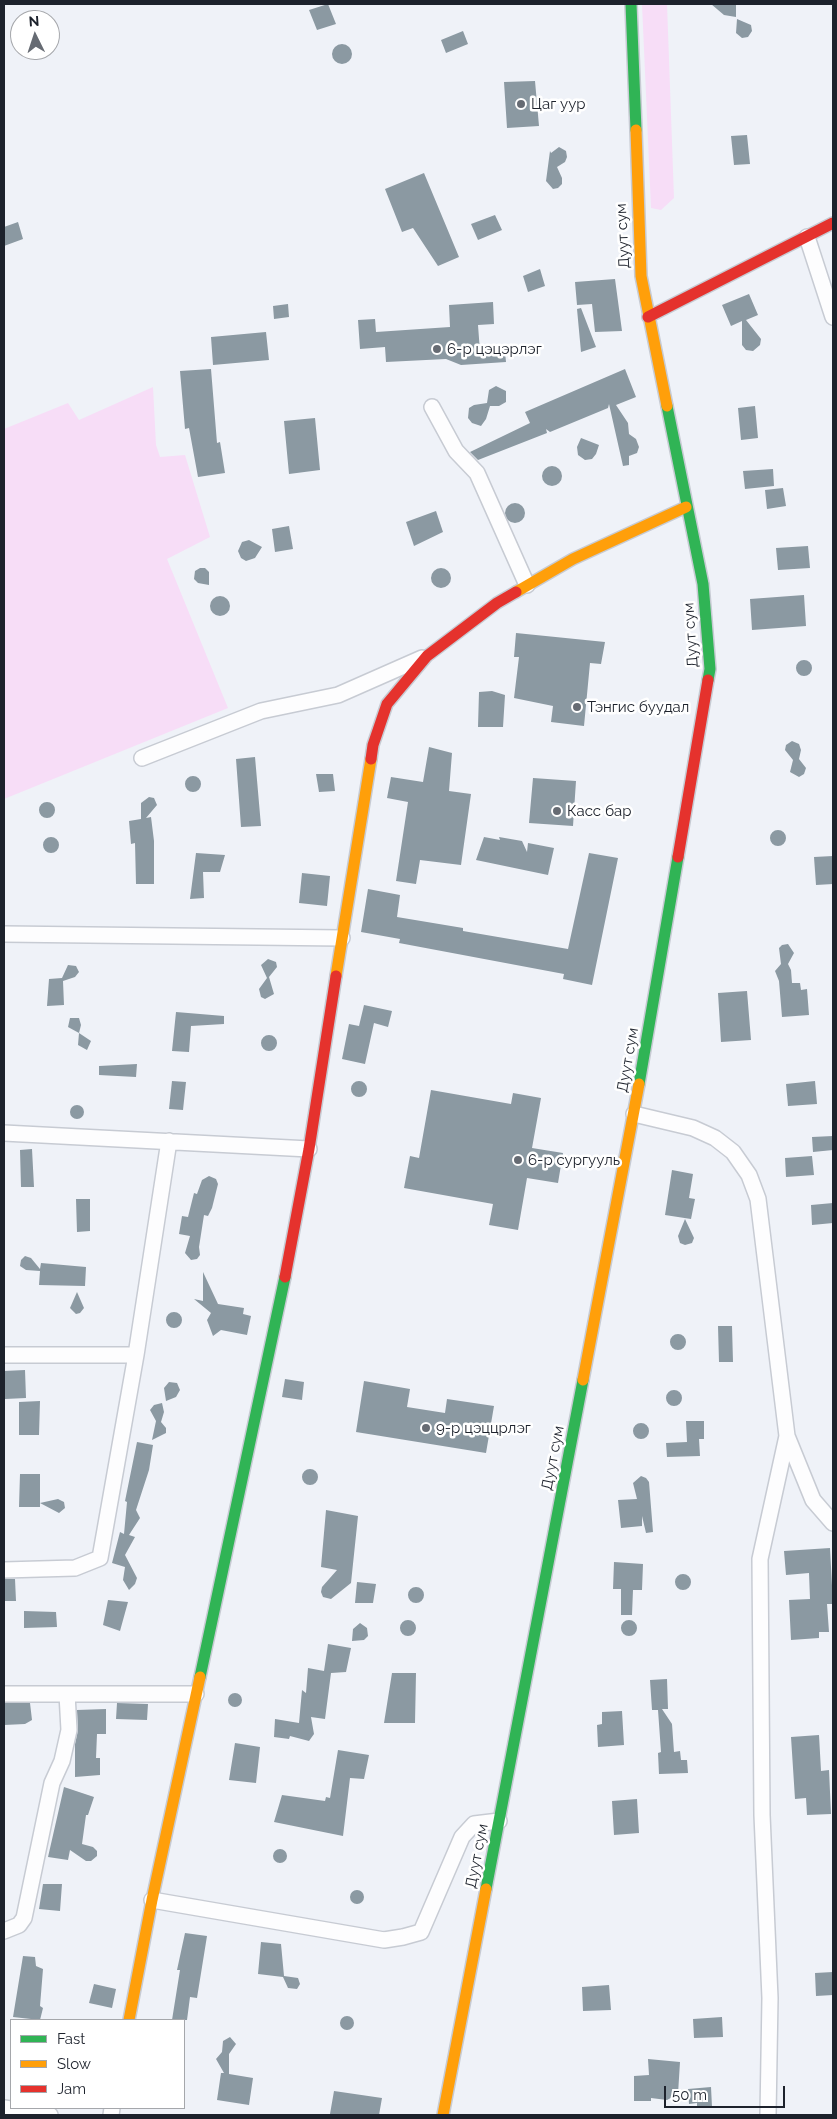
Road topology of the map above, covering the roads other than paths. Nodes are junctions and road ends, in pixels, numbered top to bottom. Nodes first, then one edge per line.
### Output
1 (631, 4) edge
2 (833, 223) edge
3 (807, 237) junction
4 (648, 317) junction
5 (833, 317) edge
6 (432, 407) dead end
7 (686, 507) junction
8 (527, 585) junction
9 (427, 656) junction
10 (142, 758) dead end
11 (4, 934) edge
12 (342, 938) junction
13 (634, 1114) junction
14 (4, 1133) edge
15 (169, 1141) junction
16 (309, 1149) junction
17 (4, 1355) edge
18 (136, 1355) junction
19 (786, 1436) junction
20 (833, 1524) edge
21 (4, 1570) edge
22 (4, 1694) edge
23 (67, 1694) junction
24 (196, 1694) junction
25 (499, 1820) junction
26 (152, 1900) junction
27 (4, 1931) edge
28 (129, 2019) edge
29 (11, 2109) edge
30 (50, 2115) edge
31 (443, 2115) edge
32 (768, 2115) edge

1 - 4 main road, Дуут сум
2 - 3 main road
3 - 4 main road
3 - 5 street
4 - 7 main road, Дуут сум
6 - 8 street
7 - 8 main road
7 - 13 main road, Дуут сум
8 - 9 main road
9 - 10 street
9 - 12 main road
11 - 12 street
12 - 16 main road
13 - 19 street
13 - 25 main road, Дуут сум
14 - 15 street
15 - 16 street
15 - 18 street
16 - 24 main road
17 - 18 street
18 - 21 street
19 - 20 street
19 - 32 street
22 - 23 street
23 - 24 street
23 - 27 street
24 - 26 main road
25 - 26 street
25 - 31 main road, Дуут сум
26 - 28 main road
29 - 30 street

